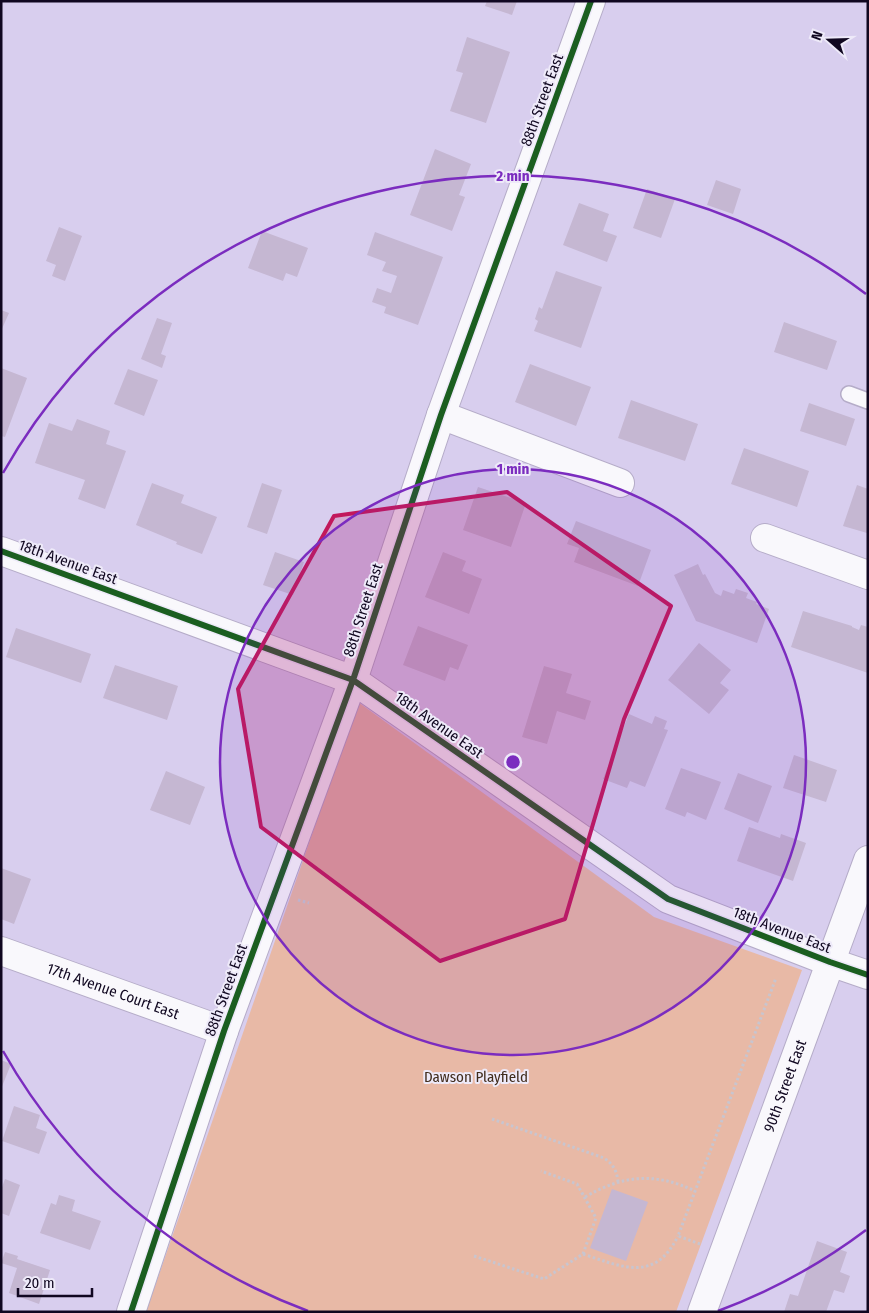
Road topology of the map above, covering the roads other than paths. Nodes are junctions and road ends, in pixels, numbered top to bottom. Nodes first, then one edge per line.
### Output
1 (591, 1) edge
2 (850, 394) dead end
3 (868, 401) edge
4 (441, 415) junction
5 (620, 483) dead end
6 (765, 538) dead end
7 (1, 551) edge
8 (868, 576) edge
9 (353, 680) junction
10 (868, 860) edge
11 (1, 951) edge
12 (830, 962) junction
13 (868, 975) edge
14 (224, 1031) junction
15 (131, 1312) edge
16 (702, 1312) edge

1 - 4 street, 88th Street East
2 - 3 lane
4 - 5 street
4 - 9 street, 88th Street East
6 - 8 street
7 - 9 street, 18th Avenue East
9 - 12 street, 18th Avenue East
9 - 14 street, 88th Street East
10 - 12 street, 90th Street East
11 - 14 street, 17th Avenue Court East
12 - 13 street, 18th Avenue East
12 - 16 street, 90th Street East
14 - 15 street, 88th Street East

